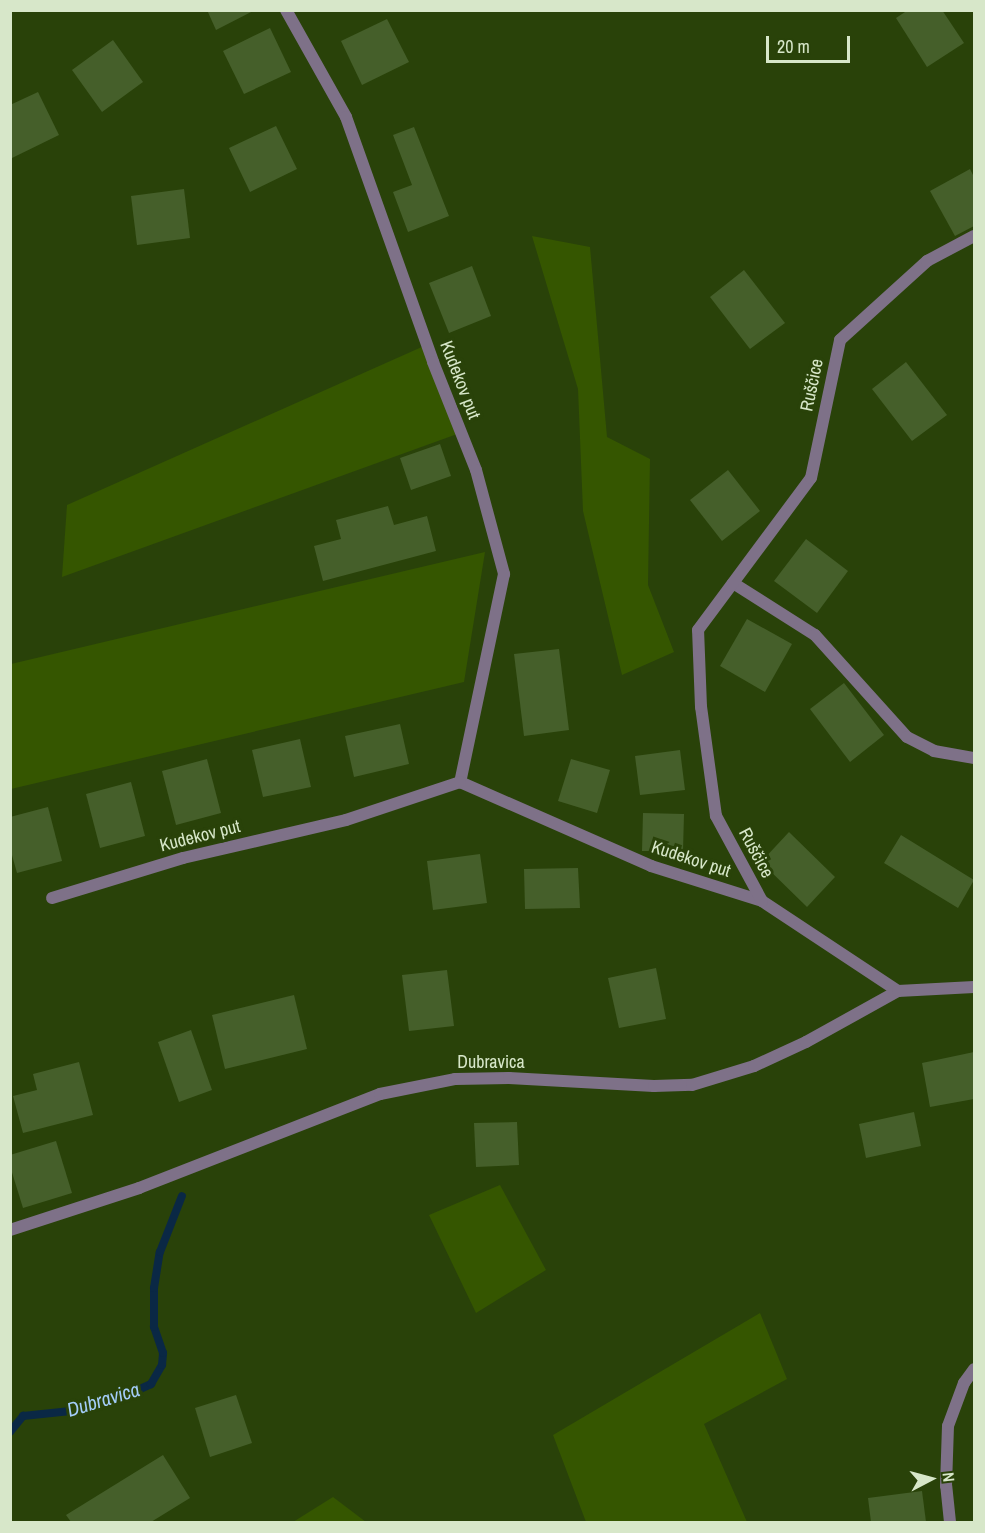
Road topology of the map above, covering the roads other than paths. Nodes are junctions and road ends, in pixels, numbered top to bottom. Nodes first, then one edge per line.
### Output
1 (286, 10) edge
2 (975, 236) edge
3 (733, 583) junction
4 (975, 758) edge
5 (460, 782) junction
6 (52, 898) dead end
7 (762, 901) junction
8 (975, 987) edge
9 (898, 991) junction
10 (10, 1230) edge
11 (975, 1369) edge
12 (950, 1522) edge

1 - 5 street, Kudekov put
2 - 3 street, Ruščice
3 - 4 street
3 - 7 street, Ruščice
5 - 6 street, Kudekov put
5 - 7 street, Kudekov put
7 - 9 street, Kudekov put
8 - 9 street, Dubravica
9 - 10 street, Dubravica
11 - 12 street

